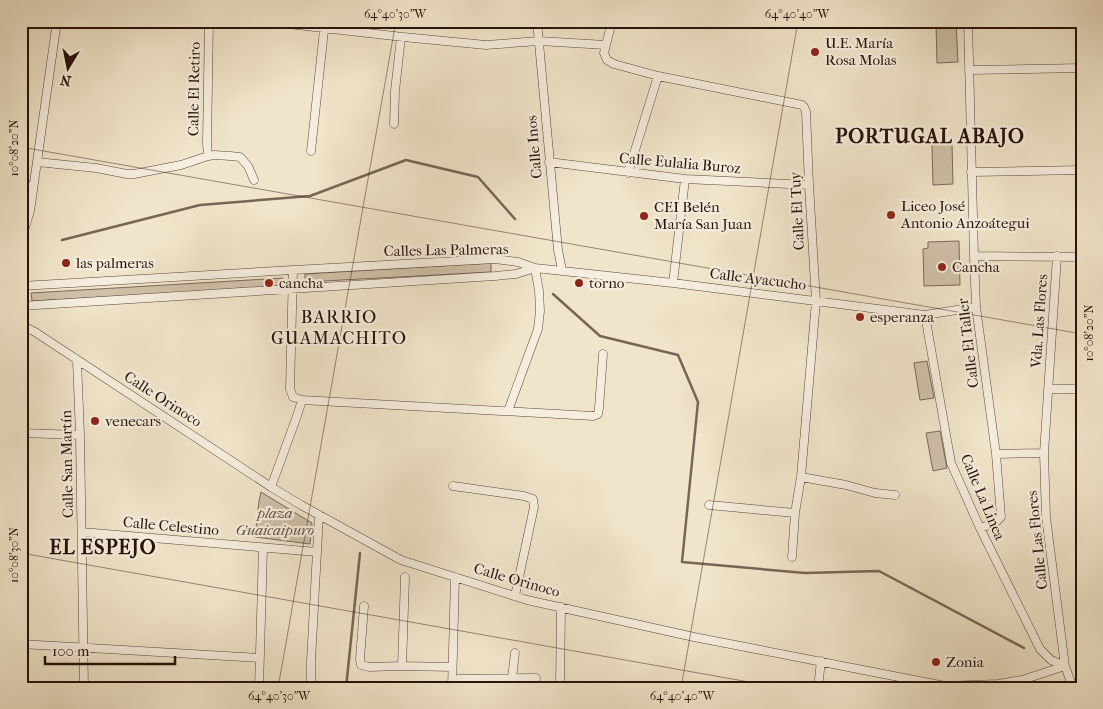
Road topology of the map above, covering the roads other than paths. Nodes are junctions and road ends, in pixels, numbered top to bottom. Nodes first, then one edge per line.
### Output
1 (57, 21) edge
2 (209, 21) edge
3 (262, 21) edge
4 (537, 21) edge
5 (612, 21) edge
6 (968, 21) edge
7 (325, 25) edge
8 (401, 37) junction
9 (539, 41) junction
10 (606, 45) junction
11 (1082, 68) edge
12 (969, 70) junction
13 (658, 76) junction
14 (394, 124) dead end
15 (311, 151) dead end
16 (208, 156) junction
17 (37, 162) junction
18 (549, 162) junction
19 (1082, 170) edge
20 (971, 172) junction
21 (628, 173) junction
22 (685, 179) junction
23 (254, 180) dead end
24 (21, 182) edge
25 (809, 185) junction
26 (33, 188) junction
27 (21, 240) edge
28 (974, 256) junction
29 (1056, 256) junction
30 (1082, 257) edge
31 (535, 268) junction
32 (292, 270) junction
33 (562, 270) junction
34 (673, 283) junction
35 (21, 286) edge
36 (292, 289) junction
37 (816, 301) junction
38 (21, 306) edge
39 (976, 307) junction
40 (925, 316) junction
41 (21, 325) edge
42 (603, 354) dead end
43 (77, 360) junction
44 (1048, 389) junction
45 (1082, 389) edge
46 (302, 400) junction
47 (508, 411) junction
48 (21, 433) edge
49 (80, 435) junction
50 (1044, 453) junction
51 (996, 454) junction
52 (800, 477) junction
53 (453, 486) dead end
54 (271, 487) junction
55 (895, 495) dead end
56 (710, 506) dead end
57 (796, 513) junction
58 (319, 515) junction
59 (980, 528) junction
60 (82, 532) junction
61 (263, 548) junction
62 (317, 552) junction
63 (792, 557) dead end
64 (405, 577) dead end
65 (455, 577) junction
66 (515, 596) junction
67 (364, 606) dead end
68 (561, 607) junction
69 (21, 644) edge
70 (83, 647) junction
71 (515, 654) dead end
72 (259, 658) junction
73 (821, 662) junction
74 (402, 666) junction
75 (1065, 666) junction
76 (452, 667) junction
77 (512, 678) junction
78 (536, 678) dead end
79 (460, 679) dead end
80 (1022, 680) junction
81 (84, 688) edge
82 (259, 688) edge
83 (311, 688) edge
84 (452, 688) edge
85 (560, 688) edge
86 (818, 688) edge
87 (1026, 688) edge
88 (1073, 688) edge

1 - 17 street
2 - 16 street, Calle El Retiro
3 - 7 street
4 - 9 street, Calle Inos
5 - 10 street
6 - 12 street, Calle El Taller
7 - 8 street
7 - 15 street
8 - 9 street
8 - 14 street
9 - 10 street
9 - 18 street, Calle Inos
10 - 13 street, Calle El Tuy
11 - 12 street
12 - 20 street, Calle El Taller
13 - 21 street
13 - 25 street, Calle El Tuy
16 - 17 street
16 - 23 street
17 - 26 street
18 - 21 street, Calle Eulalia Buroz
18 - 33 street, Calle Inos
19 - 20 street
20 - 28 street, Calle El Taller
21 - 22 street, Calle Eulalia Buroz
22 - 25 street, Calle Eulalia Buroz
22 - 34 street
24 - 26 street
25 - 37 street, Calle El Tuy
26 - 27 street
28 - 29 street
28 - 39 street, Calle El Taller
29 - 30 street
29 - 44 street, Vda. Las Flores
31 - 32 street, Calles Las Palmeras
31 - 33 street, Calle Ayacucho
31 - 36 street, Calles Las Palmeras
31 - 47 street
32 - 35 street, Calles Las Palmeras
32 - 36 street
33 - 34 street, Calle Ayacucho
34 - 37 street, Calle Ayacucho
36 - 38 street, Calles Las Palmeras
36 - 46 street
37 - 40 street, Calle Ayacucho
37 - 52 street, Calle El Tuy
39 - 40 street, Calle Ayacucho
39 - 51 street, Calle El Taller
40 - 59 street, Calle La Linea
41 - 43 street, Calle Orinoco
42 - 47 street
43 - 49 street, Calle San Martín
43 - 54 street, Calle Orinoco
44 - 45 street
44 - 50 street, Calle Las Flores
46 - 47 street
46 - 54 street
48 - 49 street
49 - 60 street, Calle San Martín
50 - 51 street
50 - 75 street, Calle Las Flores
51 - 59 street, Calle El Taller
52 - 55 street
52 - 57 street, Calle El Tuy
53 - 66 street
54 - 58 street, Calle Orinoco
56 - 57 street
57 - 63 street, Calle El Tuy
58 - 62 street
58 - 65 street, Calle Orinoco
59 - 75 street, Calle La Linea
60 - 61 street, Calle Celestino
60 - 70 street, Calle San Martín
61 - 62 street, Calle Celestino
61 - 72 street
62 - 83 street
64 - 74 street
65 - 66 street, Calle Orinoco
65 - 76 street
66 - 68 street, Calle Orinoco
67 - 74 street
68 - 73 street, Calle Orinoco
68 - 85 street
69 - 70 street
70 - 72 street
70 - 81 street, Calle San Martín
71 - 77 street
72 - 82 street
73 - 80 street, Calle Orinoco
73 - 86 street
74 - 76 street
75 - 80 street, Calle Orinoco
75 - 88 street, Calle Las Flores
76 - 84 street
77 - 78 street
77 - 79 street
80 - 87 street

